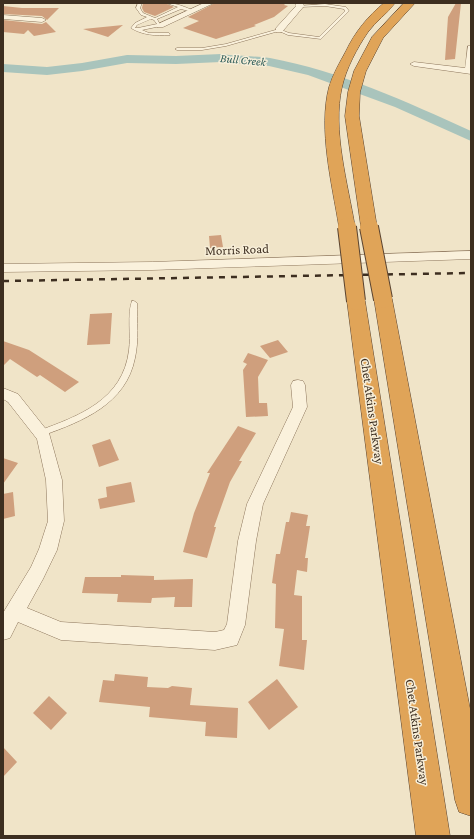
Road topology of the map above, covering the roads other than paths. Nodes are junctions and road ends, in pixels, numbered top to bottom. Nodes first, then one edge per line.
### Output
1 (140, 3) edge
2 (168, 3) edge
3 (210, 3) edge
4 (379, 3) edge
5 (390, 3) edge
6 (410, 3) edge
7 (300, 4) edge
8 (182, 7) junction
9 (192, 11) junction
10 (3, 17) edge
11 (42, 20) dead end
12 (156, 20) junction
13 (135, 30) junction
14 (279, 30) junction
15 (169, 34) dead end
16 (471, 48) edge
17 (177, 49) dead end
18 (344, 60) junction
19 (414, 64) dead end
20 (470, 71) edge
21 (471, 255) edge
22 (4, 267) edge
23 (134, 303) dead end
24 (298, 384) dead end
25 (3, 393) edge
26 (41, 433) junction
27 (15, 612) junction
28 (3, 631) edge
29 (471, 800) edge
30 (433, 836) edge

1 - 12 lane
2 - 8 lane
3 - 9 street
4 - 18 highway
5 - 18 highway, Chet Atkins Parkway
6 - 29 highway, Chet Atkins Parkway, bridge
7 - 14 street
7 - 14 lane
8 - 9 lane
8 - 12 lane
9 - 12 street
10 - 11 street
12 - 13 lane
12 - 13 lane
13 - 15 lane
14 - 17 lane
16 - 20 street
18 - 30 highway, Chet Atkins Parkway, bridge
19 - 20 street
21 - 22 street, Morris Road
23 - 26 lane
24 - 27 street
25 - 26 street
26 - 27 street
27 - 28 street

